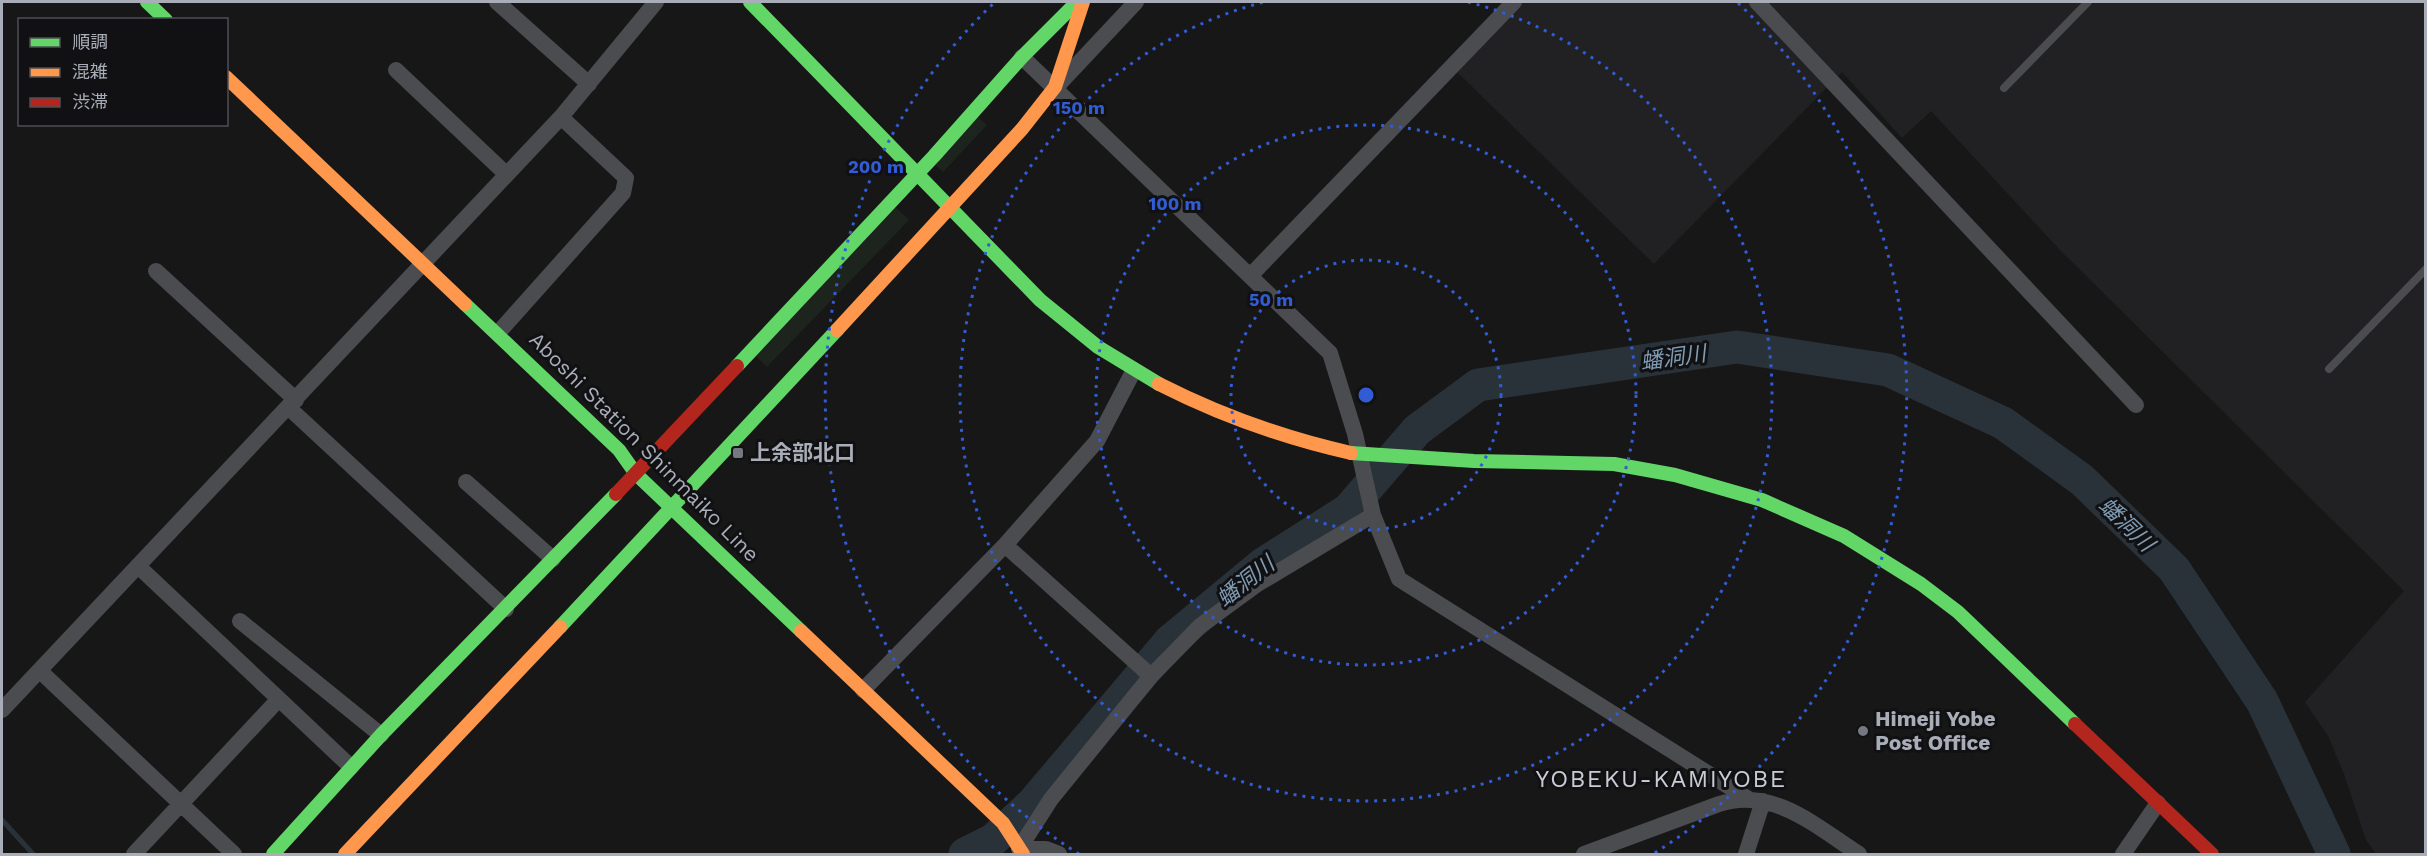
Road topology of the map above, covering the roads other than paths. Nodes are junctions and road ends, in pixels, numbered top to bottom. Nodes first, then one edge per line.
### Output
1 (147, 2) edge
2 (497, 2) edge
3 (656, 2) edge
4 (750, 2) edge
5 (1077, 2) edge
6 (1083, 2) edge
7 (1136, 2) edge
8 (1514, 2) edge
9 (1757, 2) edge
10 (2088, 2) edge
11 (164, 18) edge
12 (1022, 57) junction
13 (396, 70) dead end
14 (228, 79) edge
15 (589, 84) junction
16 (1055, 87) junction
17 (2004, 88) dead end
18 (561, 117) junction
19 (506, 174) junction
20 (915, 176) junction
21 (950, 209) junction
22 (423, 263) junction
23 (2426, 269) edge
24 (156, 271) dead end
25 (1251, 276) junction
26 (498, 333) junction
27 (2329, 369) dead end
28 (1134, 370) junction
29 (292, 403) junction
30 (2136, 405) dead end
31 (1360, 455) junction
32 (636, 474) junction
33 (466, 482) dead end
34 (673, 508) junction
35 (1373, 515) junction
36 (1005, 545) junction
37 (553, 559) junction
38 (138, 566) junction
39 (506, 609) junction
40 (240, 621) dead end
41 (40, 670) junction
42 (1150, 676) junction
43 (863, 690) junction
44 (278, 700) junction
45 (2, 710) edge
46 (381, 735) junction
47 (351, 767) junction
48 (1755, 800) junction
49 (2158, 803) junction
50 (180, 804) junction
51 (1018, 847) edge
52 (134, 855) edge
53 (234, 855) edge
54 (273, 855) edge
55 (345, 855) edge
56 (1059, 855) edge
57 (1584, 855) edge
58 (1746, 855) edge
59 (1859, 855) edge
60 (2123, 855) edge
61 (2212, 855) edge

1 - 11 street
2 - 15 street
3 - 15 street
4 - 20 street
5 - 12 street
6 - 16 street
7 - 16 street
8 - 25 street
9 - 30 street
10 - 17 lane
12 - 16 street
12 - 20 street
13 - 19 street
14 - 22 street, Aboshi Station Shinmaiko Line
15 - 18 street
16 - 21 street
16 - 25 street
18 - 19 street
18 - 26 street
19 - 22 street
20 - 21 street
20 - 32 street
21 - 28 street
21 - 34 street
22 - 26 street, Aboshi Station Shinmaiko Line
22 - 29 street
23 - 27 lane
24 - 29 street
25 - 31 street
26 - 32 street, Aboshi Station Shinmaiko Line
28 - 31 street
28 - 36 street
29 - 38 street
29 - 39 street
31 - 35 street
31 - 49 street
32 - 34 street, Aboshi Station Shinmaiko Line
32 - 37 street
33 - 37 street
34 - 43 street, Aboshi Station Shinmaiko Line
34 - 55 street
35 - 42 street
35 - 48 street
36 - 42 street
36 - 43 street
37 - 39 street
38 - 41 street
38 - 44 street
39 - 46 street
40 - 46 street
41 - 45 street
41 - 50 street
42 - 51 street
43 - 51 street, Aboshi Station Shinmaiko Line
44 - 47 street
44 - 50 street
46 - 47 street
47 - 54 street
48 - 57 street
48 - 58 street
48 - 59 street
49 - 60 street
49 - 61 street
50 - 52 street
50 - 53 street
51 - 56 street

